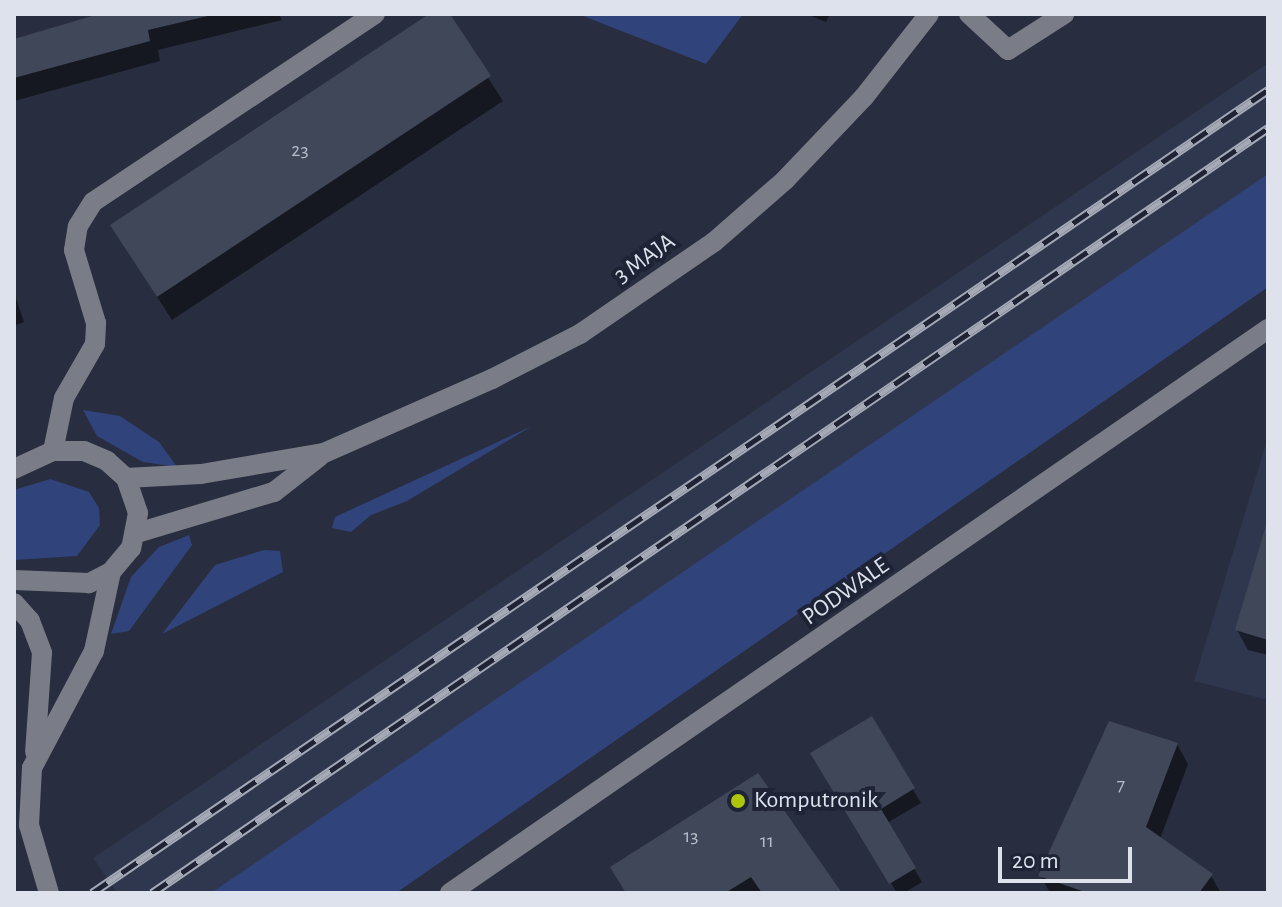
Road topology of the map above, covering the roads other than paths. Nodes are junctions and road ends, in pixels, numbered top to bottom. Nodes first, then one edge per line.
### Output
1 (375, 14) edge
2 (929, 14) edge
3 (969, 14) edge
4 (1064, 14) edge
5 (1268, 329) edge
6 (53, 451) junction
7 (324, 453) junction
8 (14, 469) edge
9 (126, 478) junction
10 (137, 533) junction
11 (111, 572) junction
12 (14, 580) edge
13 (14, 603) edge
14 (35, 756) junction
15 (49, 893) edge
16 (450, 893) edge

1 - 6 street
2 - 7 street, 3 MAJA
3 - 4 street
5 - 16 street, PODWALE
6 - 8 street
6 - 9 street
7 - 9 street, 3 MAJA
7 - 10 street, 3 MAJA
9 - 10 street
10 - 11 street
11 - 12 street
11 - 14 street
13 - 14 street
14 - 15 street

